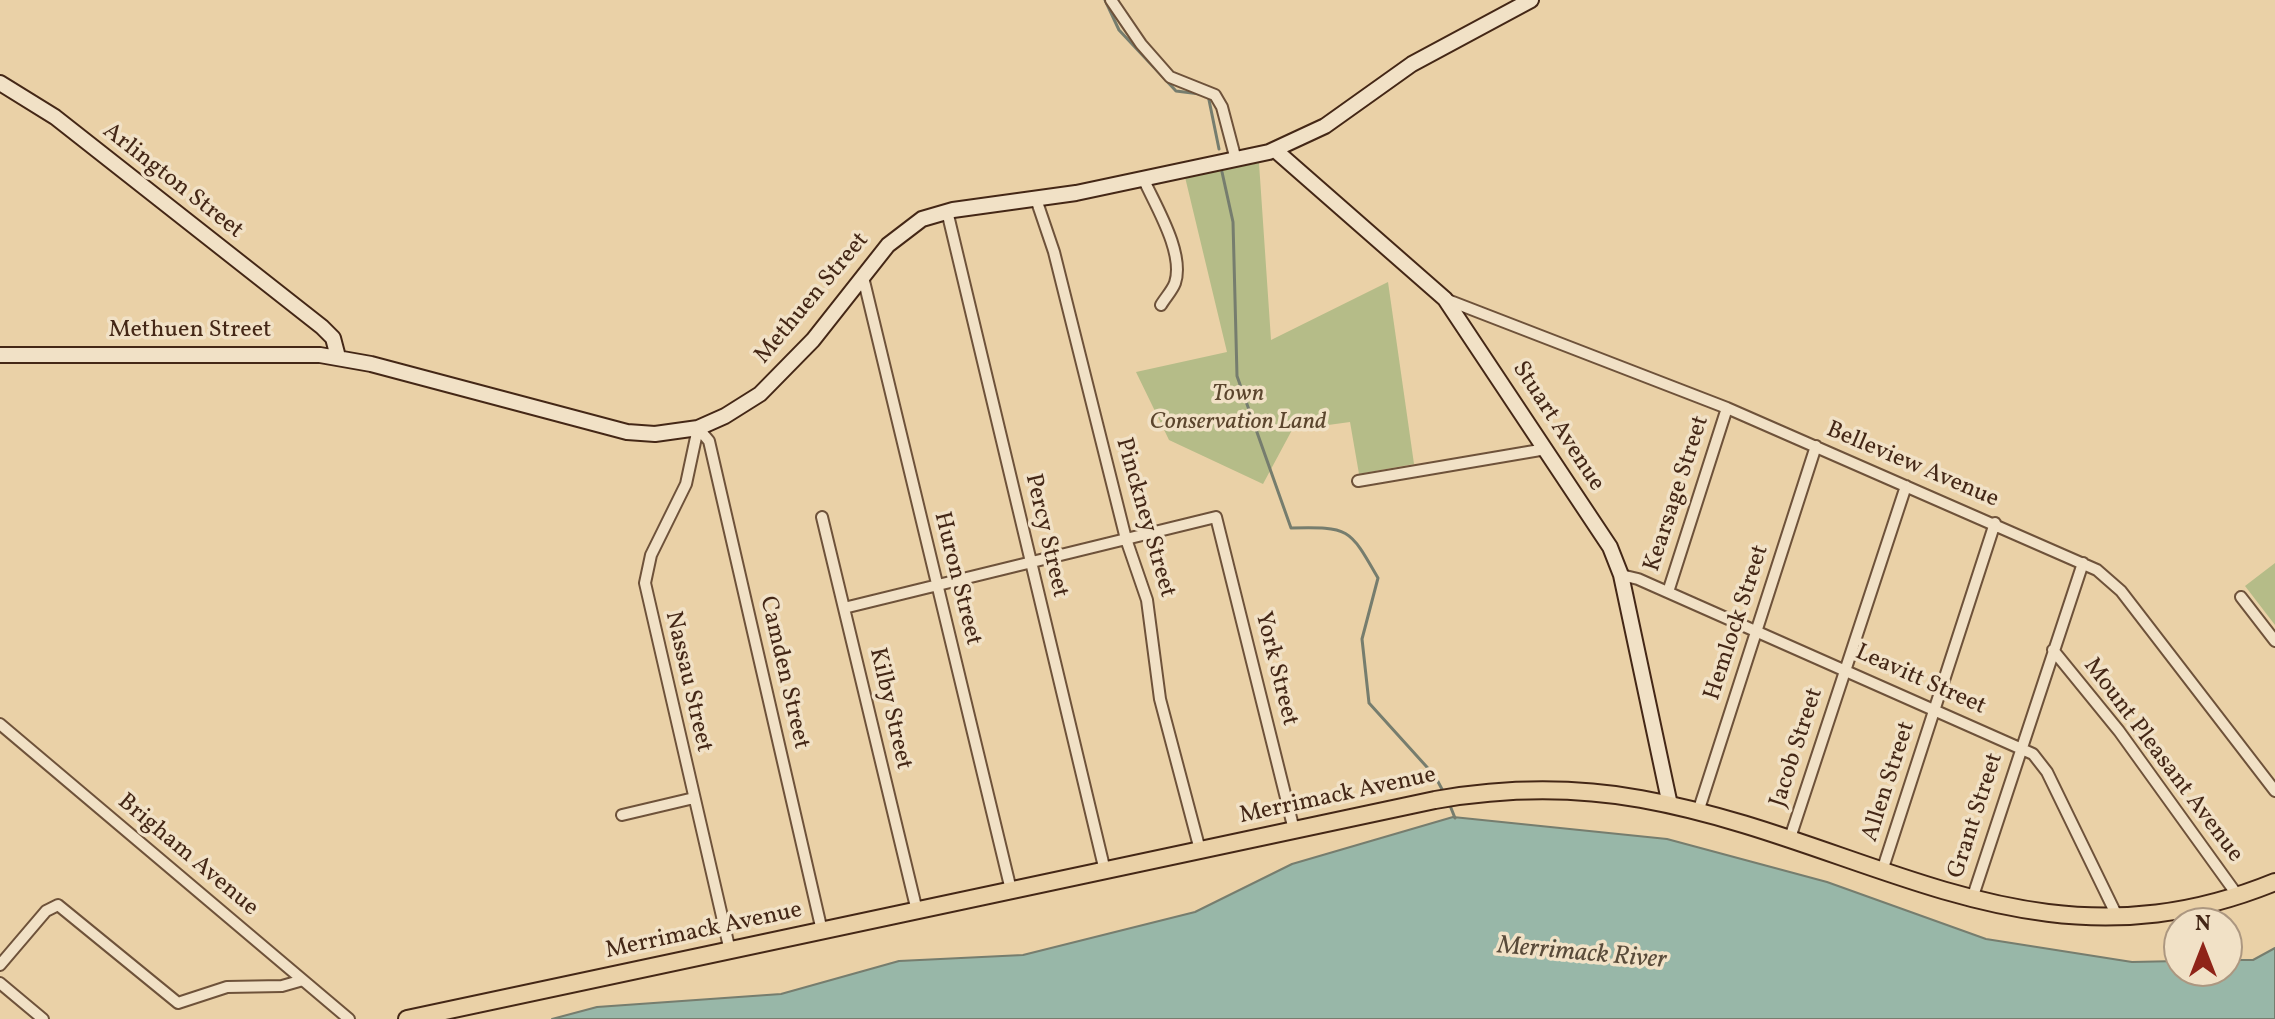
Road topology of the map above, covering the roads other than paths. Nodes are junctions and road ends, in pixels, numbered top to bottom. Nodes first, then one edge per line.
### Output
1 (1111, 0) edge
2 (1531, 0) edge
3 (0, 83) edge
4 (1275, 150) junction
5 (1236, 160) junction
6 (1143, 178) junction
7 (1036, 199) junction
8 (947, 211) junction
9 (863, 277) junction
10 (1445, 299) junction
11 (1161, 305) dead end
12 (313, 321) junction
13 (0, 355) edge
14 (320, 355) junction
15 (338, 357) junction
16 (1727, 408) junction
17 (698, 428) junction
18 (1816, 446) junction
19 (1546, 449) junction
20 (1358, 481) dead end
21 (1906, 486) junction
22 (822, 517) dead end
23 (1995, 523) junction
24 (1126, 539) junction
25 (1031, 562) junction
26 (2083, 563) junction
27 (1621, 575) junction
28 (937, 585) junction
29 (1668, 592) junction
30 (2241, 597) dead end
31 (844, 608) junction
32 (1756, 631) junction
33 (2275, 641) edge
34 (2053, 650) junction
35 (1845, 670) junction
36 (1934, 709) junction
37 (0, 724) edge
38 (2020, 747) junction
39 (2275, 791) edge
40 (694, 798) junction
41 (1670, 805) junction
42 (1698, 812) junction
43 (622, 815) dead end
44 (1294, 830) junction
45 (1789, 841) junction
46 (1200, 850) junction
47 (1105, 871) junction
48 (1882, 871) junction
49 (2275, 882) edge
50 (1011, 890) junction
51 (2238, 896) junction
52 (1972, 899) junction
53 (917, 911) junction
54 (2118, 918) junction
55 (822, 931) junction
56 (730, 951) junction
57 (0, 965) edge
58 (303, 980) junction
59 (0, 983) edge
60 (43, 1019) edge
61 (349, 1019) edge
62 (407, 1019) edge

1 - 5 street
2 - 4 street, Methuen Street
3 - 12 street, Arlington Street
4 - 5 street, Methuen Street
4 - 10 street, Stuart Avenue
5 - 6 street, Methuen Street
6 - 7 street, Methuen Street
6 - 11 street
7 - 8 street, Methuen Street
7 - 24 street, Pinckney Street
8 - 9 street, Methuen Street
8 - 25 street, Percy Street
9 - 17 street, Methuen Street
9 - 28 street, Huron Street
10 - 16 street, Belleview Avenue
10 - 19 street, Stuart Avenue
12 - 14 street
12 - 15 street, Arlington Street
13 - 14 street, Methuen Street
14 - 15 street, Methuen Street
15 - 17 street, Methuen Street
16 - 18 street, Belleview Avenue
16 - 29 street, Kearsage Street
17 - 40 street, Nassau Street
17 - 55 street, Camden Street
18 - 21 street, Belleview Avenue
18 - 32 street, Hemlock Street
19 - 20 street
19 - 27 street, Stuart Avenue
21 - 23 street, Belleview Avenue
21 - 35 street, Jacob Street
22 - 31 street, Kilby Street
23 - 26 street, Belleview Avenue
23 - 36 street, Allen Street
24 - 25 street
24 - 44 street, York Street
24 - 46 street, Pinckney Street
25 - 28 street
25 - 47 street, Percy Street
26 - 34 street, Grant Street
26 - 39 street, Belleview Avenue
27 - 29 street, Leavitt Street
27 - 41 street, Stuart Avenue
28 - 31 street
28 - 50 street, Huron Street
29 - 32 street, Leavitt Street
30 - 33 street
31 - 53 street, Kilby Street
32 - 35 street, Leavitt Street
32 - 42 street, Hemlock Street
34 - 38 street, Grant Street
34 - 51 street, Mount Pleasant Avenue
35 - 36 street, Leavitt Street
35 - 45 street, Jacob Street
36 - 38 street, Leavitt Street
36 - 48 street, Allen Street
37 - 58 street, Brigham Avenue
38 - 52 street, Grant Street
38 - 54 street, Leavitt Street
40 - 43 street
40 - 56 street, Nassau Street
41 - 42 main road, Merrimack Avenue
41 - 44 main road, Merrimack Avenue
42 - 45 main road, Merrimack Avenue
44 - 46 main road, Merrimack Avenue
45 - 48 main road, Merrimack Avenue
46 - 47 main road, Merrimack Avenue
47 - 50 main road, Merrimack Avenue
48 - 52 main road, Merrimack Avenue
49 - 51 main road, Merrimack Avenue
50 - 53 main road, Merrimack Avenue
51 - 54 main road, Merrimack Avenue
52 - 54 main road, Merrimack Avenue
53 - 55 main road, Merrimack Avenue
55 - 56 main road, Merrimack Avenue
56 - 62 main road, Merrimack Avenue
57 - 58 street
58 - 61 street, Brigham Avenue
59 - 60 street

